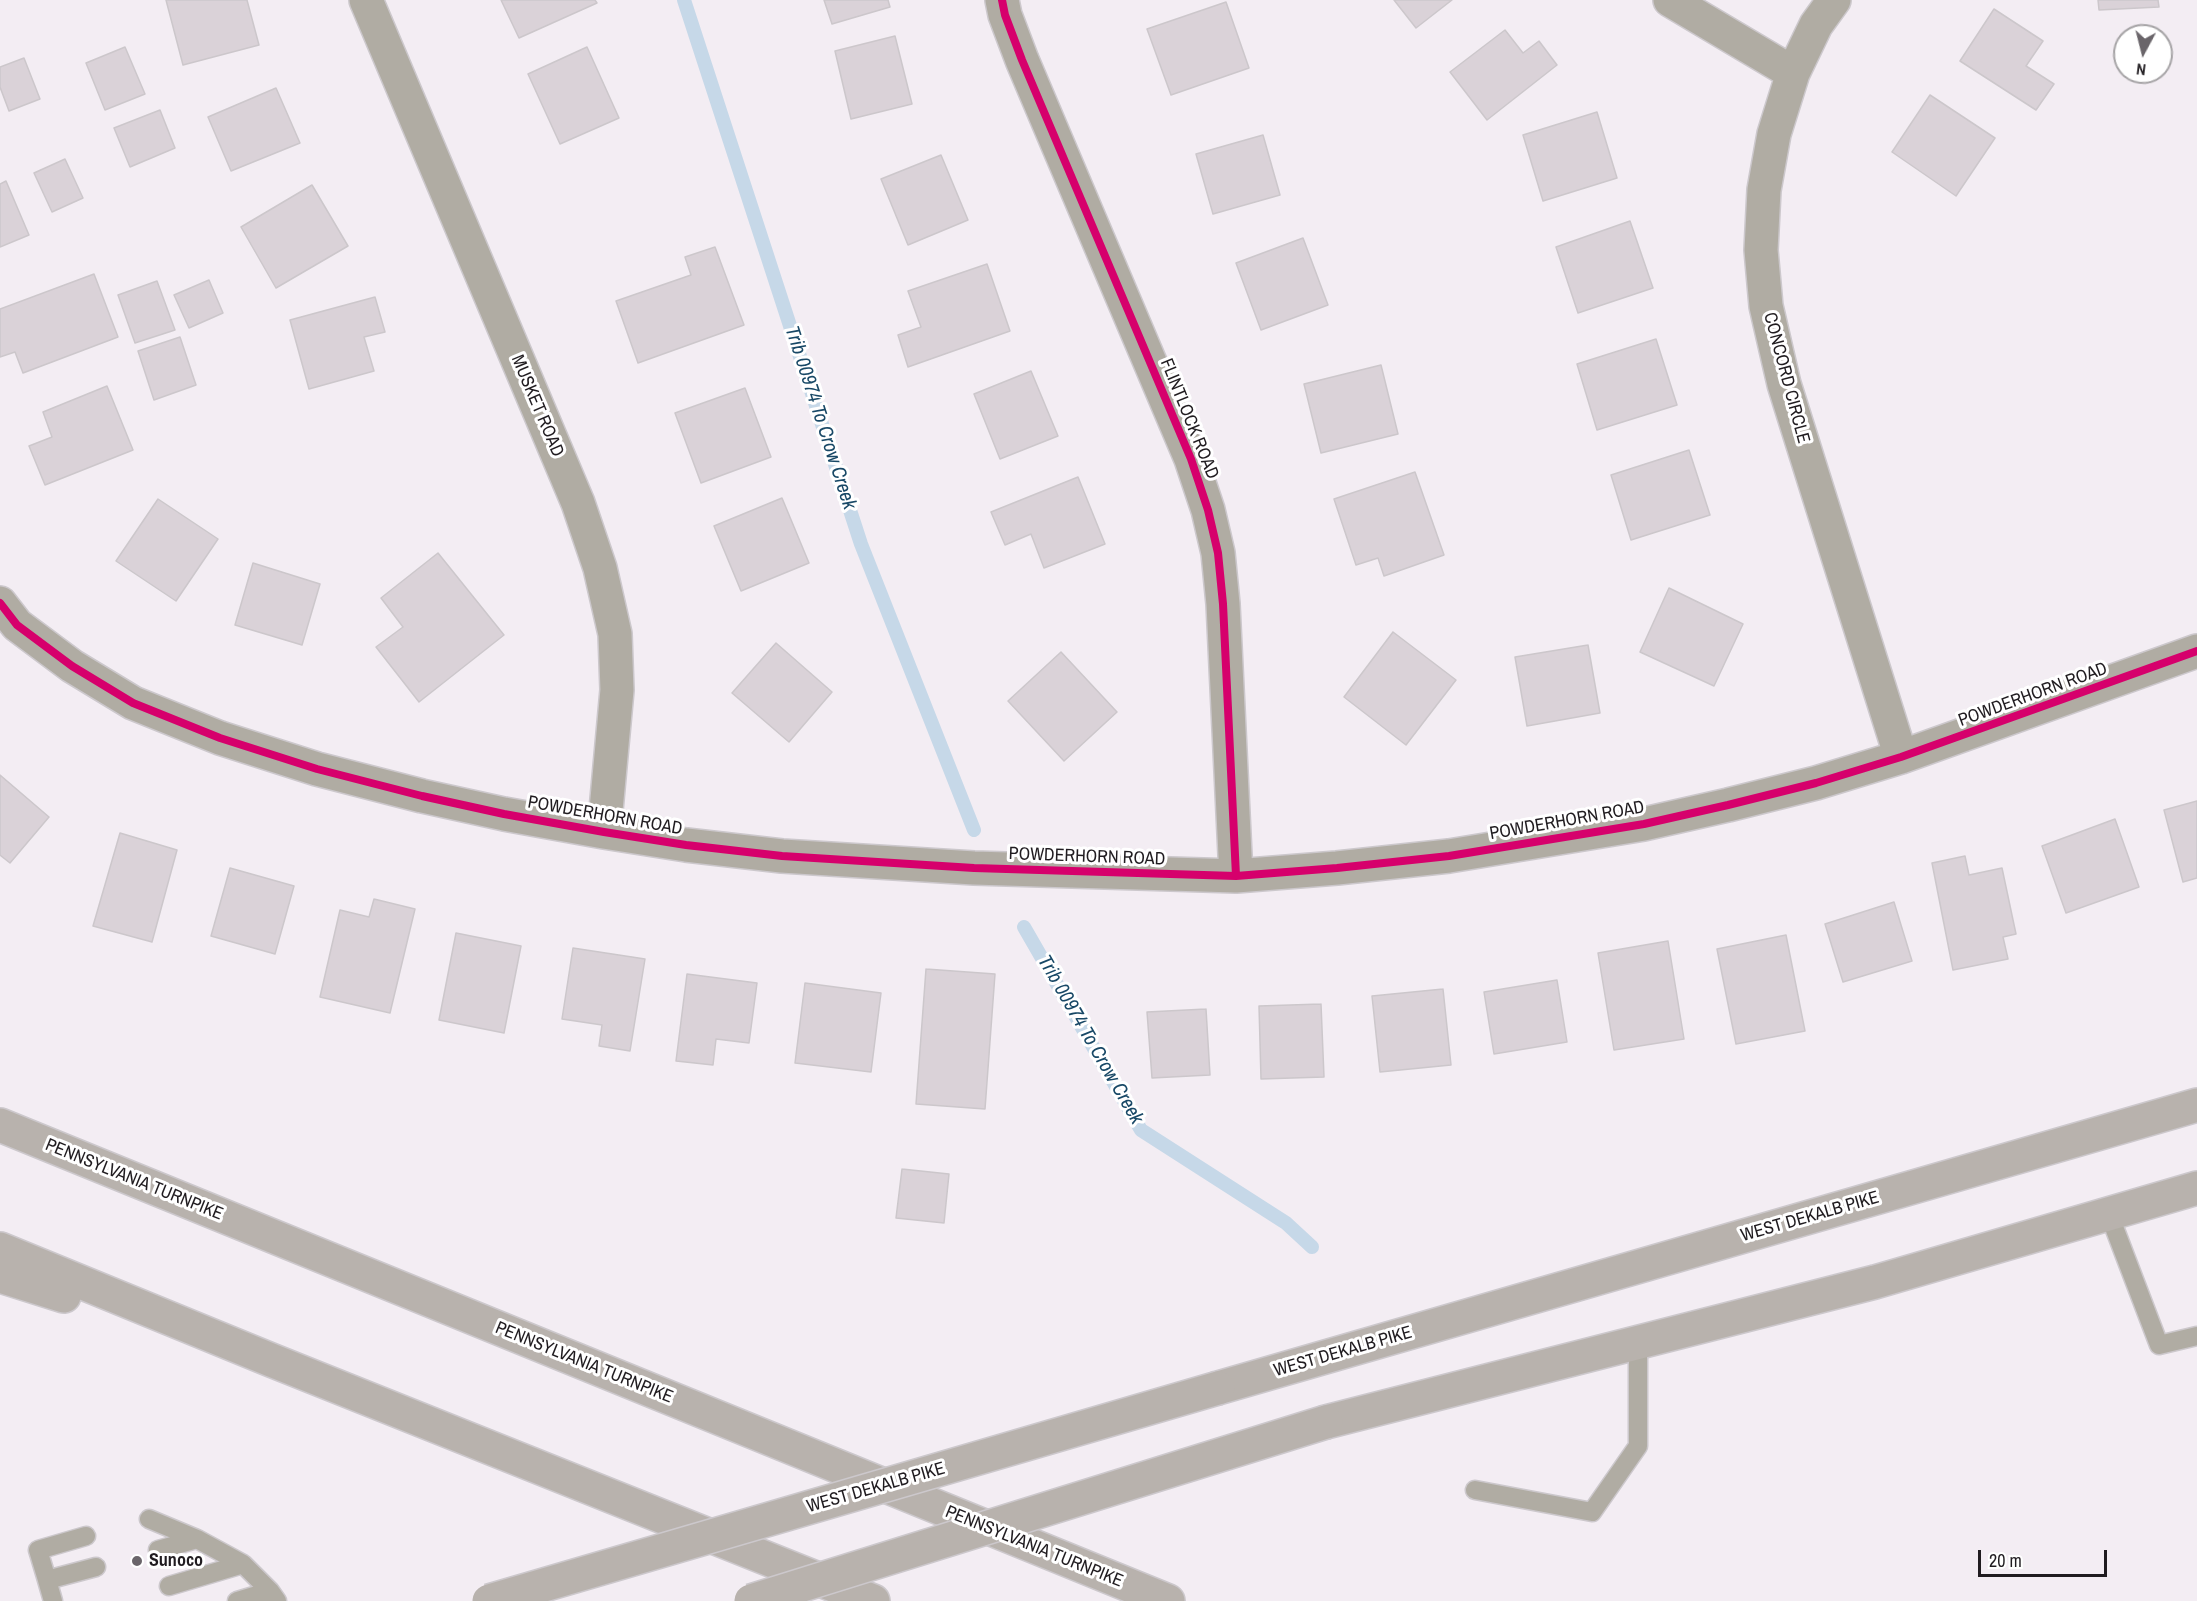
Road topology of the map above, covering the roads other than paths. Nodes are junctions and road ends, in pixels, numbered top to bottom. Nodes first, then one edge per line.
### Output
1 (366, 0) edge
2 (1002, 0) edge
3 (1670, 0) edge
4 (1834, 0) edge
5 (1793, 73) junction
6 (0, 603) edge
7 (2197, 651) edge
8 (1901, 757) junction
9 (604, 832) junction
10 (1236, 876) junction
11 (2197, 1105) edge
12 (0, 1125) edge
13 (2197, 1188) edge
14 (2109, 1214) junction
15 (0, 1249) edge
16 (0, 1276) edge
17 (2197, 1336) edge
18 (1638, 1343) junction
19 (271, 1360) junction
20 (1475, 1490) dead end
21 (149, 1519) dead end
22 (86, 1536) dead end
23 (197, 1539) junction
24 (158, 1550) dead end
25 (243, 1564) junction
26 (96, 1567) dead end
27 (47, 1580) junction
28 (169, 1586) dead end
29 (274, 1596) edge
30 (53, 1601) edge
31 (237, 1601) edge
32 (489, 1601) edge
33 (751, 1601) edge
34 (873, 1601) edge
35 (1168, 1601) edge

1 - 9 street, MUSKET ROAD
2 - 10 street, FLINTLOCK ROAD
3 - 5 street
4 - 5 street, CONCORD CIRCLE
5 - 8 street, CONCORD CIRCLE
6 - 9 street, POWDERHORN ROAD
7 - 8 street, POWDERHORN ROAD
8 - 10 street, POWDERHORN ROAD
9 - 10 street, POWDERHORN ROAD
11 - 32 highway, WEST DEKALB PIKE, bridge
12 - 35 highway, PENNSYLVANIA TURNPIKE
13 - 14 highway
14 - 17 lane
14 - 18 highway
15 - 19 highway
16 - 19 highway
18 - 20 lane
18 - 33 highway, bridge
19 - 34 highway
21 - 23 lane
22 - 27 lane
23 - 24 lane
23 - 25 lane
25 - 28 lane
25 - 29 lane
26 - 27 lane
27 - 30 lane
29 - 31 lane

